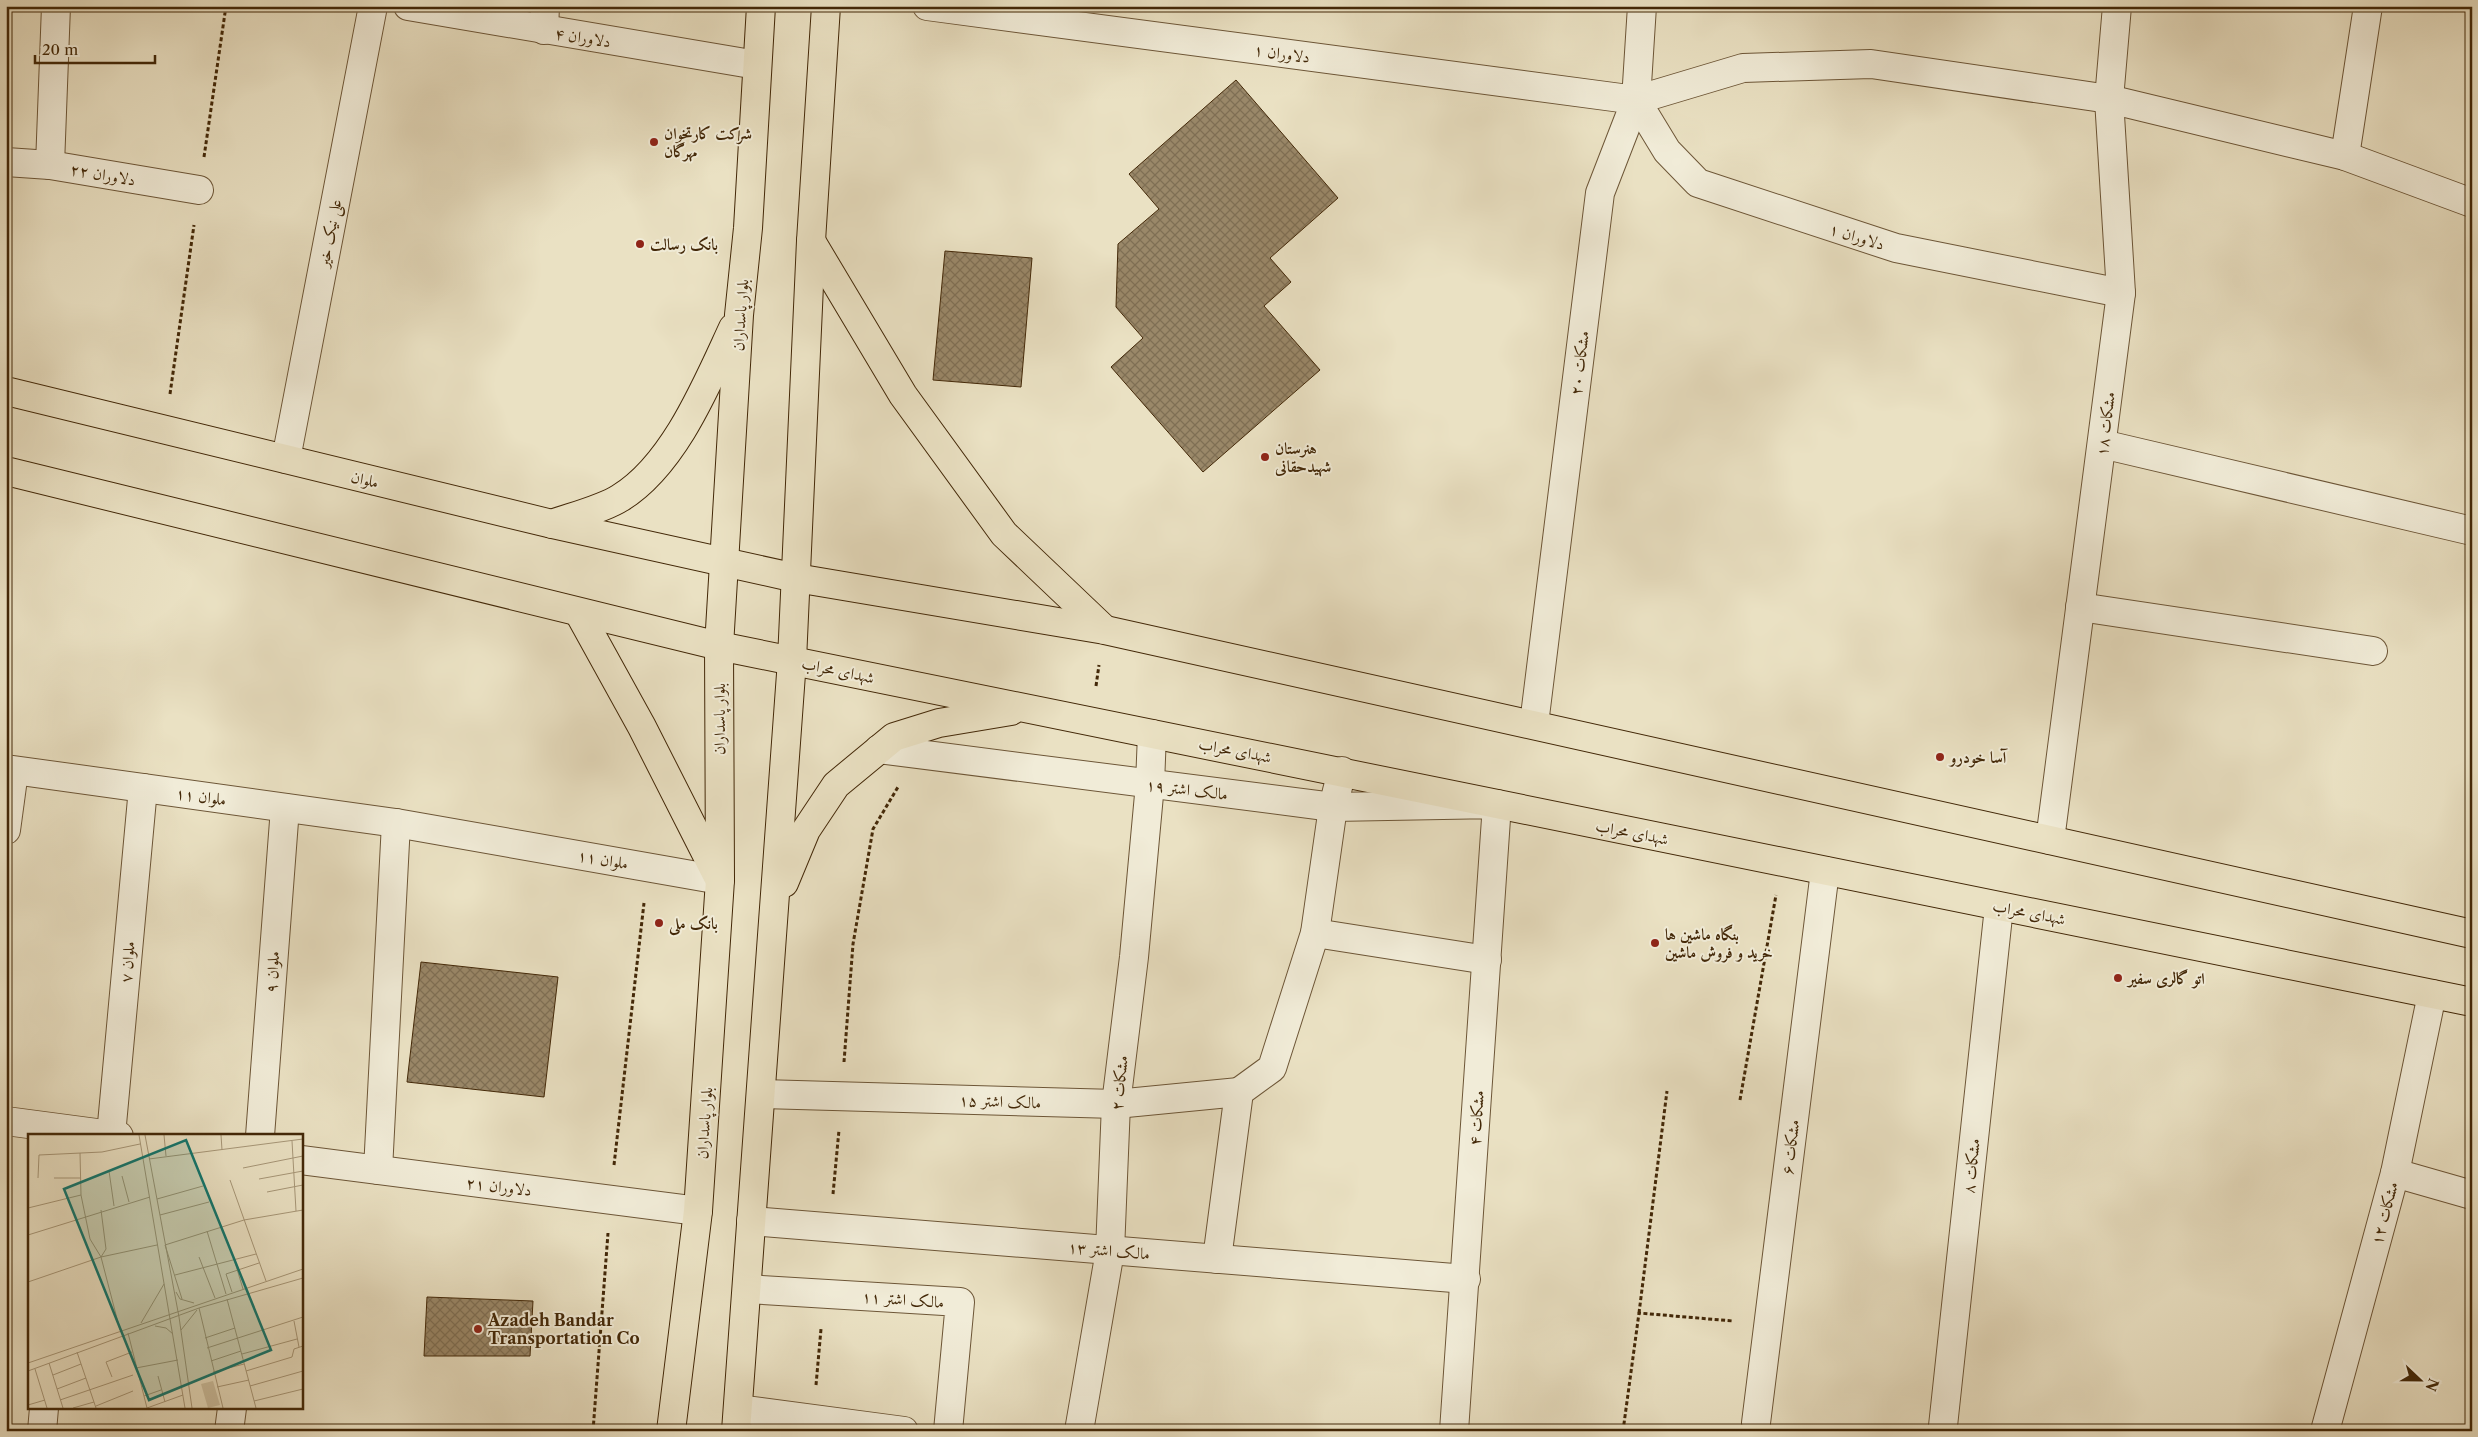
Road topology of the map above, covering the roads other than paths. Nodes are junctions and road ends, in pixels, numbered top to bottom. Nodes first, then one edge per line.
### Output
1 (56, 6) edge
2 (373, 6) edge
3 (408, 6) edge
4 (761, 6) edge
5 (826, 6) edge
6 (927, 6) edge
7 (1642, 6) edge
8 (2117, 6) edge
9 (2368, 6) edge
10 (545, 18) edge
11 (757, 65) junction
12 (2109, 99) junction
13 (1636, 100) junction
14 (2345, 156) junction
15 (6, 162) edge
16 (50, 165) junction
17 (199, 190) dead end
18 (2472, 204) edge
19 (811, 241) junction
20 (2121, 293) junction
21 (739, 315) junction
22 (6, 391) edge
23 (2102, 444) junction
24 (286, 459) junction
25 (6, 472) edge
26 (552, 524) junction
27 (2472, 531) edge
28 (725, 562) junction
29 (796, 578) junction
30 (2080, 607) junction
31 (579, 613) junction
32 (1105, 630) junction
33 (718, 646) junction
34 (2373, 651) dead end
35 (792, 660) junction
36 (1027, 708) junction
37 (1534, 724) junction
38 (1152, 734) junction
39 (879, 749) junction
40 (10, 770) edge
41 (1342, 771) junction
42 (1150, 784) junction
43 (142, 788) junction
44 (1497, 804) junction
45 (1334, 807) junction
46 (285, 808) junction
47 (396, 824) junction
48 (6, 830) edge
49 (2050, 840) junction
50 (1825, 871) junction
51 (720, 880) junction
52 (1999, 907) junction
53 (774, 908) junction
54 (1315, 933) junction
55 (2472, 934) edge
56 (1487, 960) junction
57 (2432, 994) junction
58 (2472, 1002) edge
59 (1238, 1092) junction
60 (761, 1094) junction
61 (1116, 1104) junction
62 (6, 1121) edge
63 (76, 1133) edge
64 (96, 1134) edge
65 (115, 1134) edge
66 (260, 1134) edge
67 (302, 1160) edge
68 (378, 1170) junction
69 (2395, 1172) junction
70 (2472, 1195) edge
71 (698, 1211) junction
72 (751, 1221) junction
73 (1110, 1251) junction
74 (1217, 1259) junction
75 (1466, 1279) junction
76 (747, 1289) junction
77 (44, 1410) edge
78 (232, 1410) edge
79 (737, 1420) edge
80 (1756, 1423) dead end
81 (1943, 1426) dead end
82 (42, 1431) edge
83 (229, 1431) edge
84 (672, 1431) edge
85 (904, 1431) edge
86 (948, 1431) edge
87 (1079, 1431) edge
88 (1454, 1431) edge
89 (2325, 1431) edge

1 - 16 street
2 - 24 street, علی نیک خیر
3 - 10 street, دلاوران ۴
4 - 11 main road, بلوار پاسداران
5 - 19 main road
6 - 13 street, دلاوران ۱
7 - 13 street, مشکات ۲۰
8 - 12 street, مشکات ۱۸
9 - 14 street
10 - 11 street, دلاوران ۴
11 - 21 main road, بلوار پاسداران
12 - 13 street, دلاوران ۱
12 - 14 street, دلاوران ۱
12 - 20 street, مشکات ۱۸
13 - 20 street, دلاوران ۱
13 - 37 street, مشکات ۲۰
14 - 18 street, دلاوران ۱
15 - 16 street, دلاوران ۲۲
16 - 17 street, دلاوران ۲۲
19 - 29 main road
19 - 32 main road
20 - 23 street, مشکات ۱۸
21 - 26 main road
21 - 28 main road, بلوار پاسداران
22 - 24 main road, ملوان
23 - 27 street
23 - 30 street, مشکات ۱۸
24 - 26 main road, ملوان
25 - 31 main road
26 - 28 main road, ملوان
28 - 29 main road, ملوان
28 - 33 main road, بلوار پاسداران
29 - 32 main road
29 - 35 main road
30 - 34 street
30 - 49 street, مشکات ۱۸
31 - 33 main road
31 - 51 main road
32 - 37 main road
33 - 35 main road, شهدای محراب
33 - 51 main road, بلوار پاسداران
35 - 36 main road, شهدای محراب
35 - 53 main road
36 - 38 main road, شهدای محراب
36 - 39 main road
37 - 49 main road
38 - 41 main road, شهدای محراب
38 - 42 street, مشکات ۲
39 - 42 street, مالک اشتر ۱۹
39 - 53 main road
40 - 43 street, ملوان ۱۱
40 - 48 street
41 - 44 main road, شهدای محراب
41 - 45 street
42 - 45 street, مالک اشتر ۱۹
42 - 61 street, مشکات ۲
43 - 46 street, ملوان ۱۱
43 - 65 street, ملوان ۷
44 - 45 street, مالک اشتر ۱۹
44 - 50 main road, شهدای محراب
44 - 56 street, مشکات ۴
45 - 54 street
46 - 47 street, ملوان ۱۱
46 - 66 street, ملوان ۹
47 - 51 street, ملوان ۱۱
47 - 68 street
49 - 55 main road
50 - 52 main road, شهدای محراب
50 - 80 street, مشکات ۶
51 - 71 main road, بلوار پاسداران
52 - 57 main road, شهدای محراب
52 - 81 street, مشکات ۸
53 - 60 main road
54 - 56 street
54 - 59 street
56 - 75 street, مشکات ۴
57 - 58 main road, شهدای محراب
57 - 69 street, مشکات ۱۲
59 - 61 street, مالک اشتر ۱۵
59 - 74 street
60 - 61 street, مالک اشتر ۱۵
60 - 72 main road
61 - 73 street, مشکات ۲
62 - 63 street
63 - 64 street
67 - 68 street, دلاوران ۲۱
68 - 71 street, دلاوران ۲۱
69 - 70 street
69 - 89 street, مشکات ۱۲
71 - 84 main road, بلوار پاسداران
72 - 73 street, مالک اشتر ۱۳
72 - 76 main road
73 - 74 street, مالک اشتر ۱۳
73 - 87 street, مشکات ۲
74 - 75 street, مالک اشتر ۱۳
75 - 88 street, مشکات ۴
76 - 79 main road
76 - 86 street, مالک اشتر ۱۱
77 - 82 street
78 - 83 street
79 - 85 street

